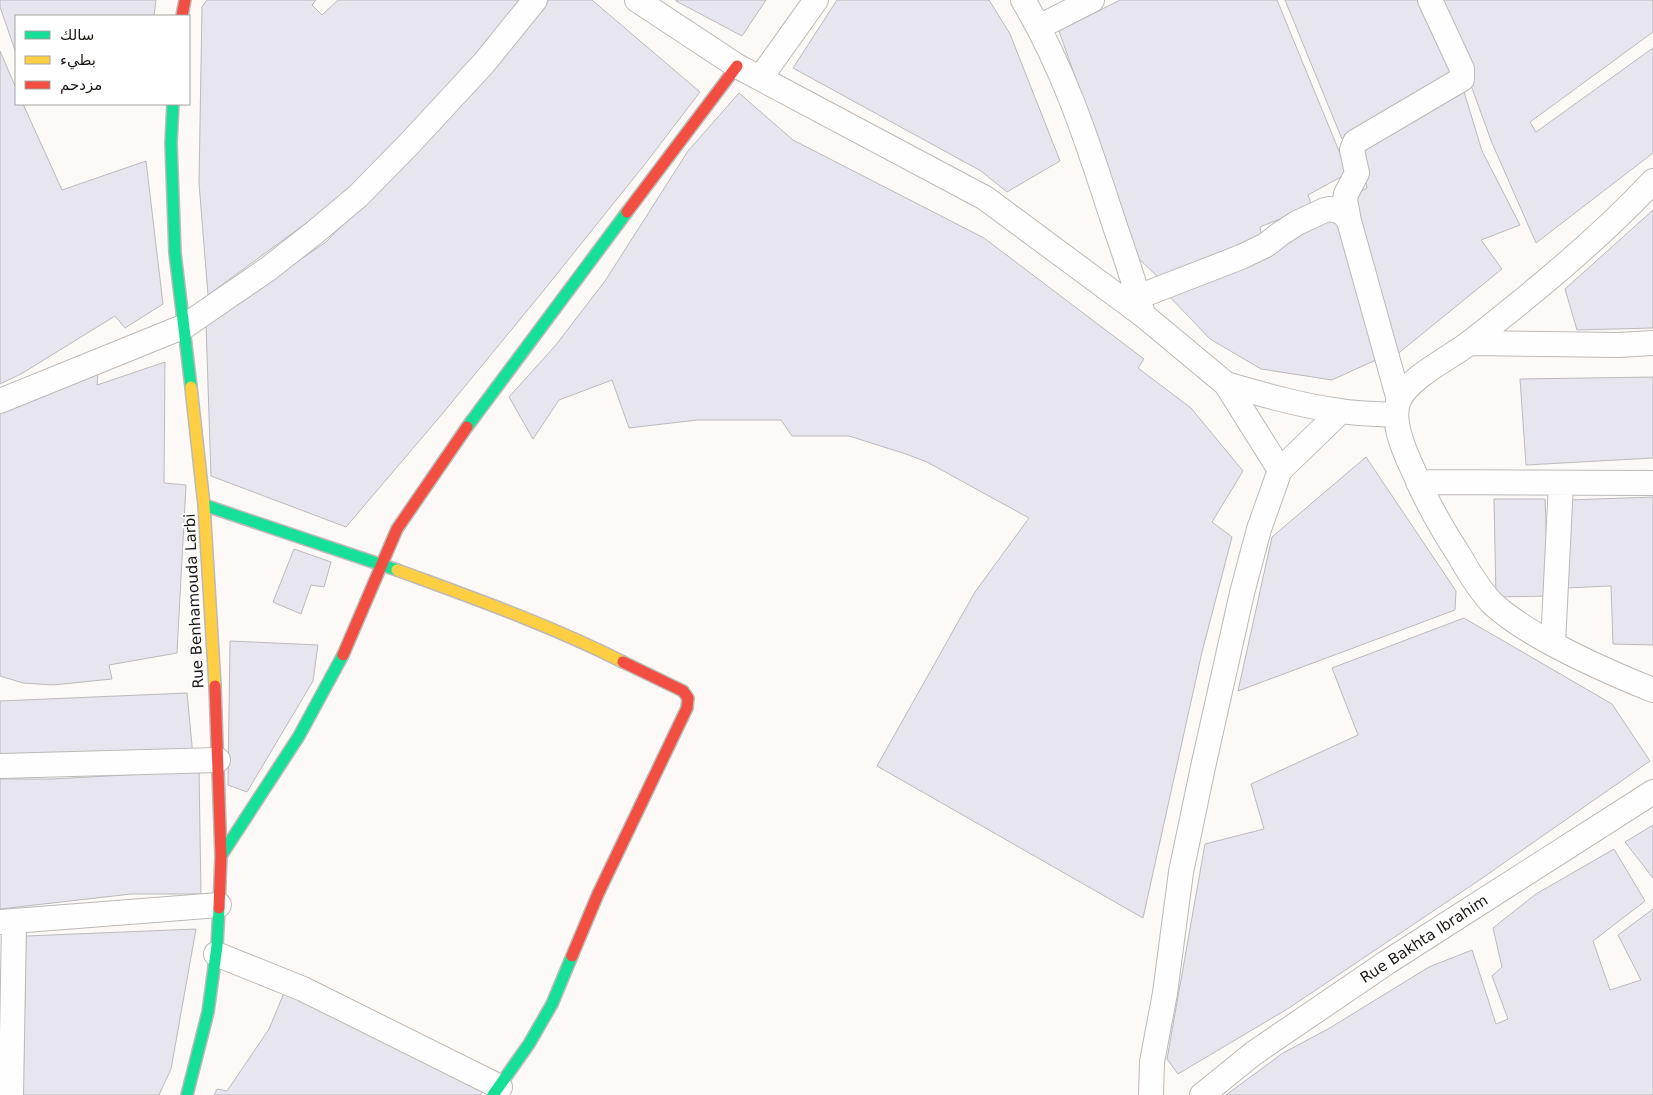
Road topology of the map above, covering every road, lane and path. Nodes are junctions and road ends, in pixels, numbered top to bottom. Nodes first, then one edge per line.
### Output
1 (185, 0) edge
2 (535, 0) edge
3 (637, 0) edge
4 (816, 0) edge
5 (1023, 0) edge
6 (1092, 0) edge
7 (1430, 0) edge
8 (182, 15) edge
9 (1039, 27) junction
10 (737, 66) junction
11 (761, 77) junction
12 (173, 105) edge
13 (1653, 181) edge
14 (1349, 221) junction
15 (1140, 306) junction
16 (185, 326) junction
17 (1470, 343) junction
18 (1653, 344) edge
19 (1226, 384) junction
20 (0, 401) edge
21 (1397, 408) junction
22 (1341, 411) junction
23 (1280, 470) junction
24 (1418, 482) junction
25 (1561, 483) junction
26 (1653, 483) edge
27 (204, 505) junction
28 (382, 564) junction
29 (1553, 644) junction
30 (1653, 690) edge
31 (218, 760) junction
32 (0, 766) edge
33 (1653, 792) edge
34 (221, 856) junction
35 (219, 905) junction
36 (7, 922) edge
37 (216, 954) junction
38 (496, 1091) edge
39 (11, 1095) edge
40 (187, 1095) edge
41 (1151, 1095) edge
42 (1202, 1095) edge

1 - 8 street
2 - 16 street
3 - 10 street
4 - 11 street
5 - 9 street
6 - 9 street
7 - 14 street
9 - 15 street
10 - 11 street
10 - 28 street
11 - 15 street
12 - 16 street, Rue Benhamouda Larbi
13 - 17 street
14 - 15 street
14 - 21 street
15 - 19 street
16 - 20 street
16 - 27 street, Rue Benhamouda Larbi
17 - 18 street
17 - 21 street
19 - 22 street
19 - 23 street
21 - 22 street
21 - 24 street
22 - 23 street
23 - 41 street
24 - 25 street
24 - 29 street
25 - 26 street
25 - 29 street
27 - 28 street
27 - 31 street, Rue Benhamouda Larbi
28 - 34 street
28 - 38 street
29 - 30 street
31 - 32 street
31 - 34 street, Rue Benhamouda Larbi
33 - 42 street, Rue Bakhta Ibrahim
34 - 35 street, Rue Benhamouda Larbi
35 - 36 street
35 - 37 street, Rue Benhamouda Larbi
36 - 39 street
37 - 38 street
37 - 40 street, Rue Benhamouda Larbi

